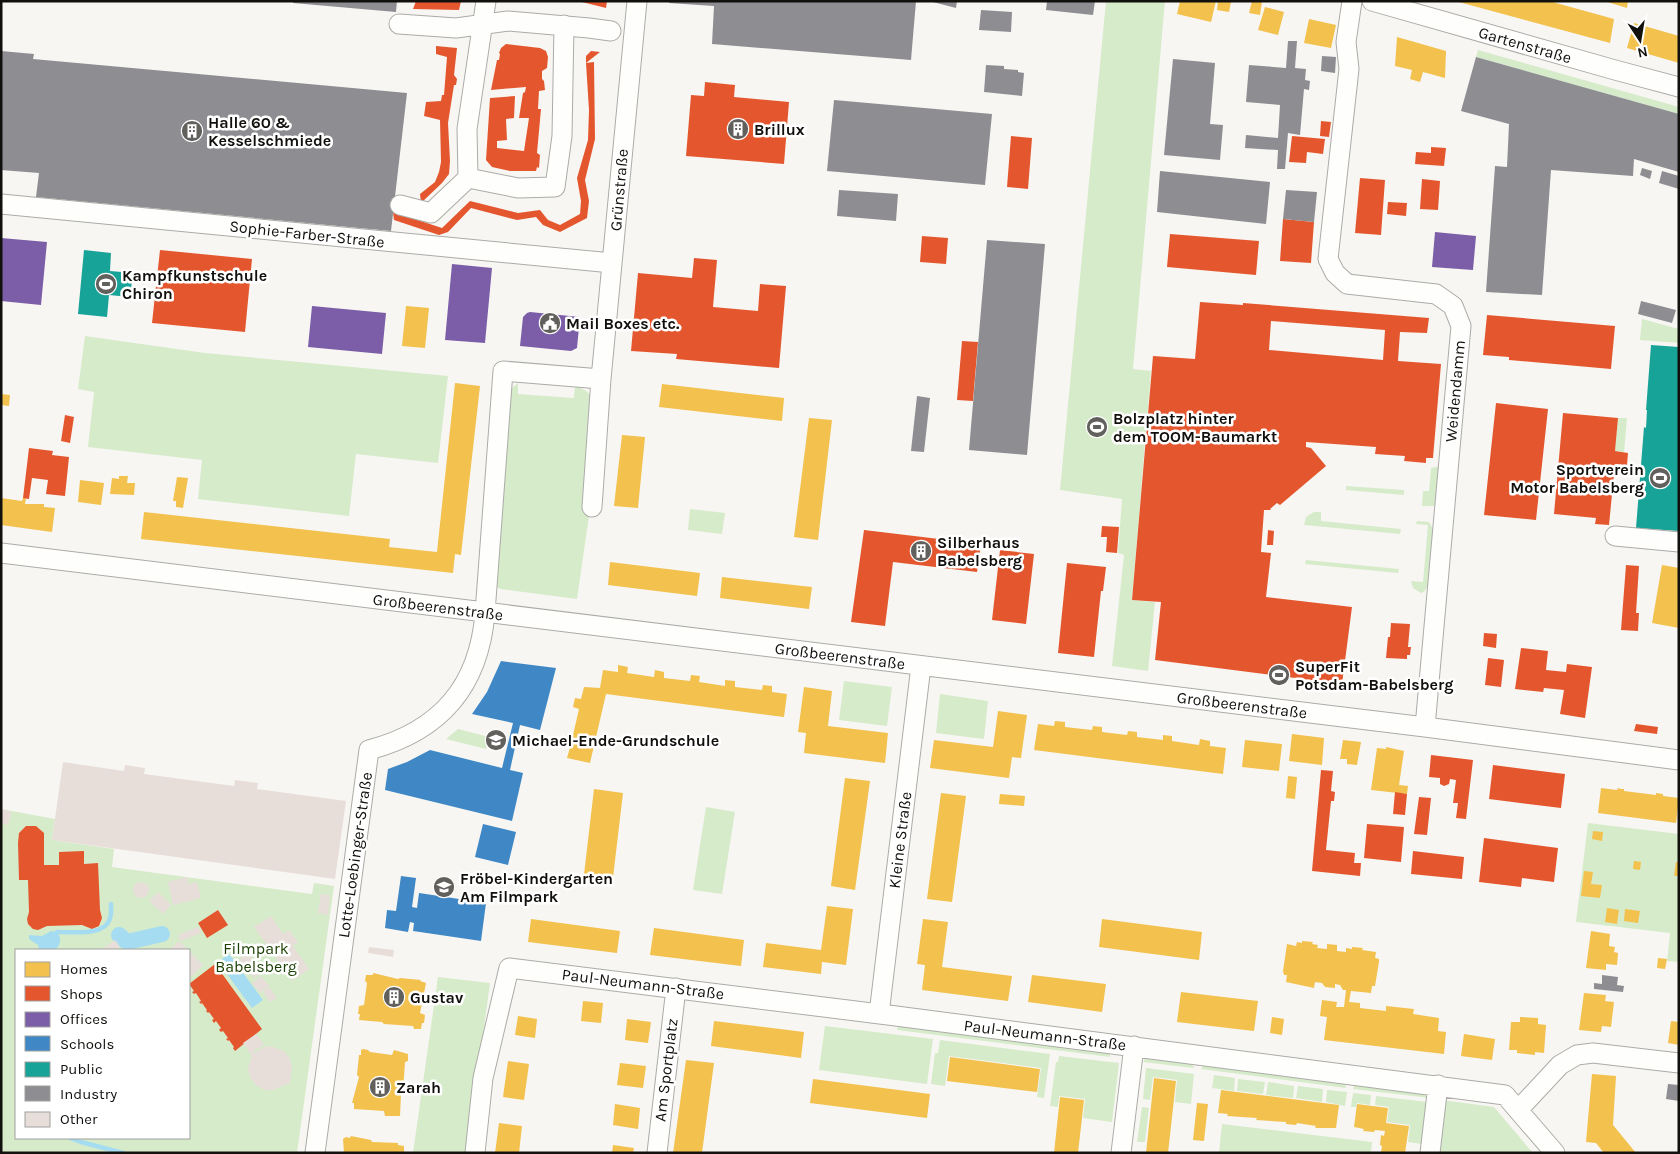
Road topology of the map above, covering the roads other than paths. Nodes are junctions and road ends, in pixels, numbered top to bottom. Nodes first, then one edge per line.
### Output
1 (486, 1) edge
2 (637, 1) edge
3 (1352, 1) edge
4 (1372, 1) edge
5 (1406, 6) edge
6 (484, 23) junction
7 (399, 24) dead end
8 (564, 25) junction
9 (611, 31) dead end
10 (1679, 87) edge
11 (468, 178) junction
12 (1, 204) edge
13 (400, 205) dead end
14 (612, 263) junction
15 (601, 378) junction
16 (592, 507) dead end
17 (1615, 536) dead end
18 (1679, 542) edge
19 (1, 553) edge
20 (485, 613) junction
21 (921, 666) junction
22 (1424, 727) junction
23 (1679, 760) edge
24 (676, 988) junction
25 (879, 1014) junction
26 (1134, 1046) junction
27 (1679, 1063) edge
28 (1438, 1085) junction
29 (1518, 1110) junction
30 (315, 1153) edge
31 (474, 1153) edge
32 (656, 1153) edge
33 (1121, 1153) edge
34 (1430, 1153) edge
35 (1555, 1153) edge

1 - 6 street
2 - 14 street, Grünstraße
3 - 22 street, Weidendamm
4 - 5 street, Gartenstraße
5 - 10 street, Gartenstraße
6 - 7 street
6 - 8 street
6 - 11 street
8 - 9 street
8 - 11 street
11 - 13 street
12 - 14 street, Sophie-Farber-Straße
14 - 15 street, Grünstraße
15 - 16 street, Grünstraße
15 - 20 street
17 - 18 street
19 - 20 street, Großbeerenstraße
20 - 21 street, Großbeerenstraße
20 - 30 street, Lotte-Loebinger-Straße
21 - 22 street, Großbeerenstraße
21 - 25 street, Kleine Straße
22 - 23 street, Großbeerenstraße
24 - 25 street, Paul-Neumann-Straße
24 - 31 street, Paul-Neumann-Straße
24 - 32 street, Am Sportplatz
25 - 26 street, Paul-Neumann-Straße
26 - 28 street, Paul-Neumann-Straße
26 - 33 street
27 - 29 street
28 - 29 street, Paul-Neumann-Straße
28 - 34 street
29 - 35 street, Paul-Neumann-Straße

